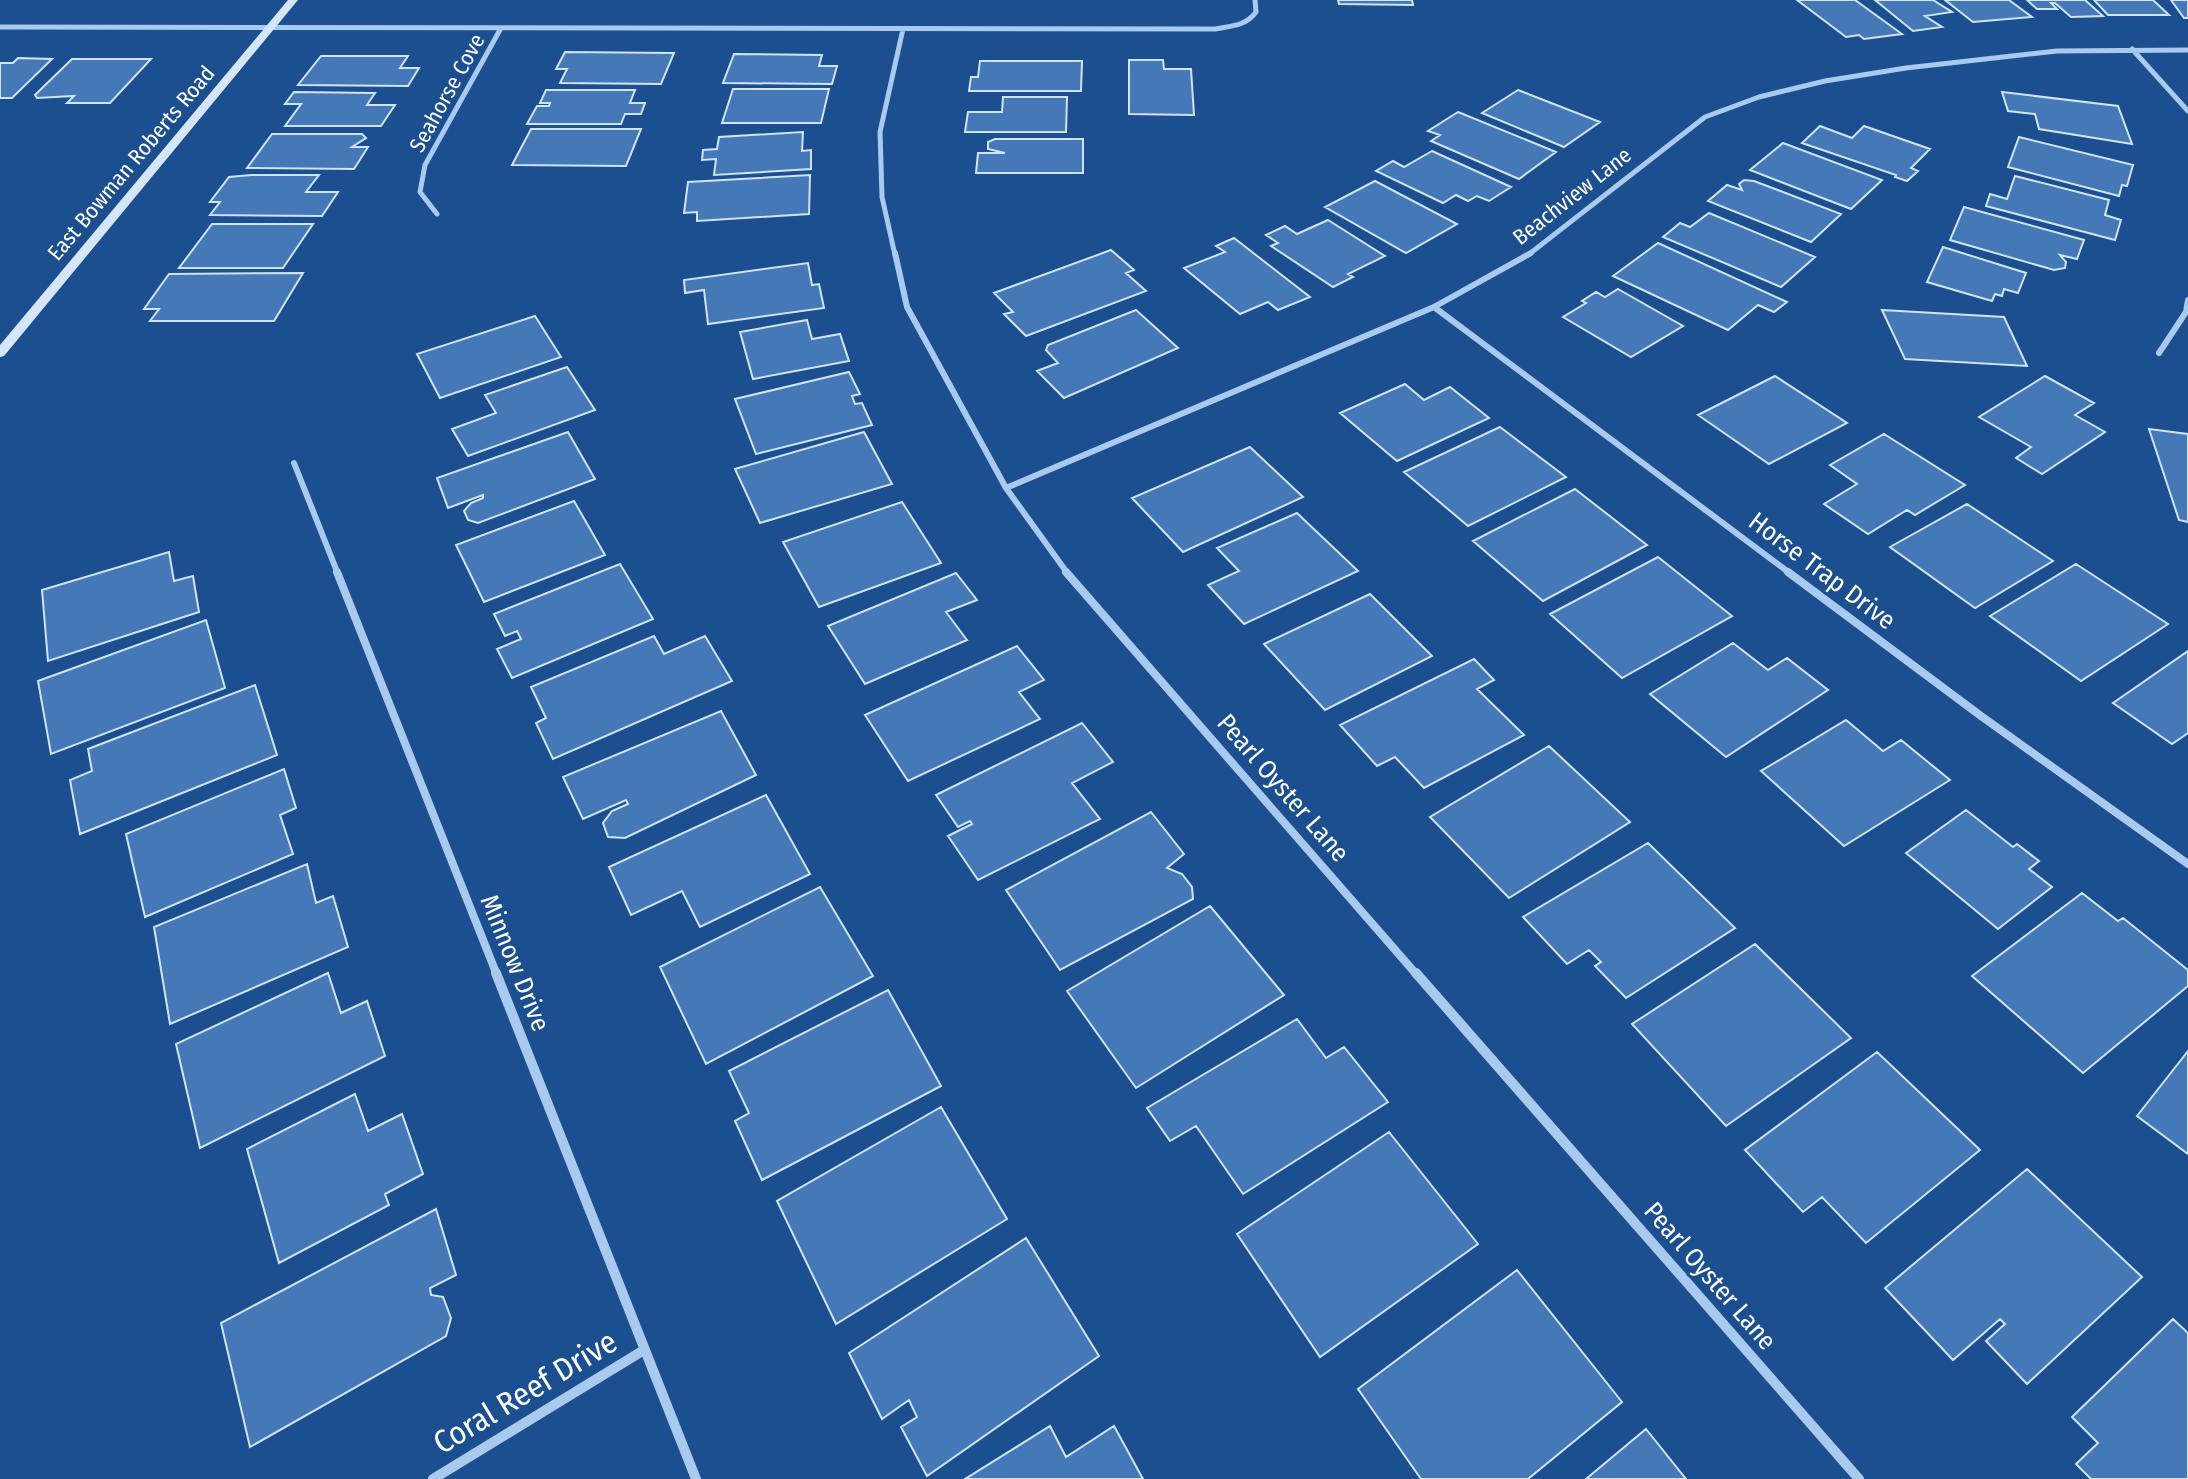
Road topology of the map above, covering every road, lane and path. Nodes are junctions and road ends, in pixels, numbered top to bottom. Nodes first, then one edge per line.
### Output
1 (293, 0) edge
2 (1255, 0) edge
3 (0, 27) edge
4 (271, 28) junction
5 (501, 28) junction
6 (903, 29) junction
7 (2132, 49) junction
8 (2188, 50) edge
9 (2188, 111) edge
10 (437, 214) dead end
11 (2188, 300) edge
12 (1434, 307) junction
13 (0, 353) edge
14 (2159, 353) dead end
15 (294, 463) dead end
16 (1006, 488) junction
17 (2188, 864) edge
18 (644, 1350) junction
19 (433, 1479) edge
20 (696, 1479) edge
21 (1859, 1479) edge

1 - 4 street, East Bowman Roberts Road
2 - 6 street
3 - 4 street
4 - 5 street
4 - 13 street, East Bowman Roberts Road
5 - 6 street
5 - 10 street, Seahorse Cove
6 - 16 street, Pearl Oyster Lane
7 - 8 street, Beachview Lane
7 - 9 street
7 - 12 street, Beachview Lane
11 - 14 street
12 - 16 street, Beachview Lane
12 - 17 street, Horse Trap Drive
15 - 18 street, Minnow Drive
16 - 21 street, Pearl Oyster Lane
18 - 19 street, Coral Reef Drive
18 - 20 street, Minnow Drive

